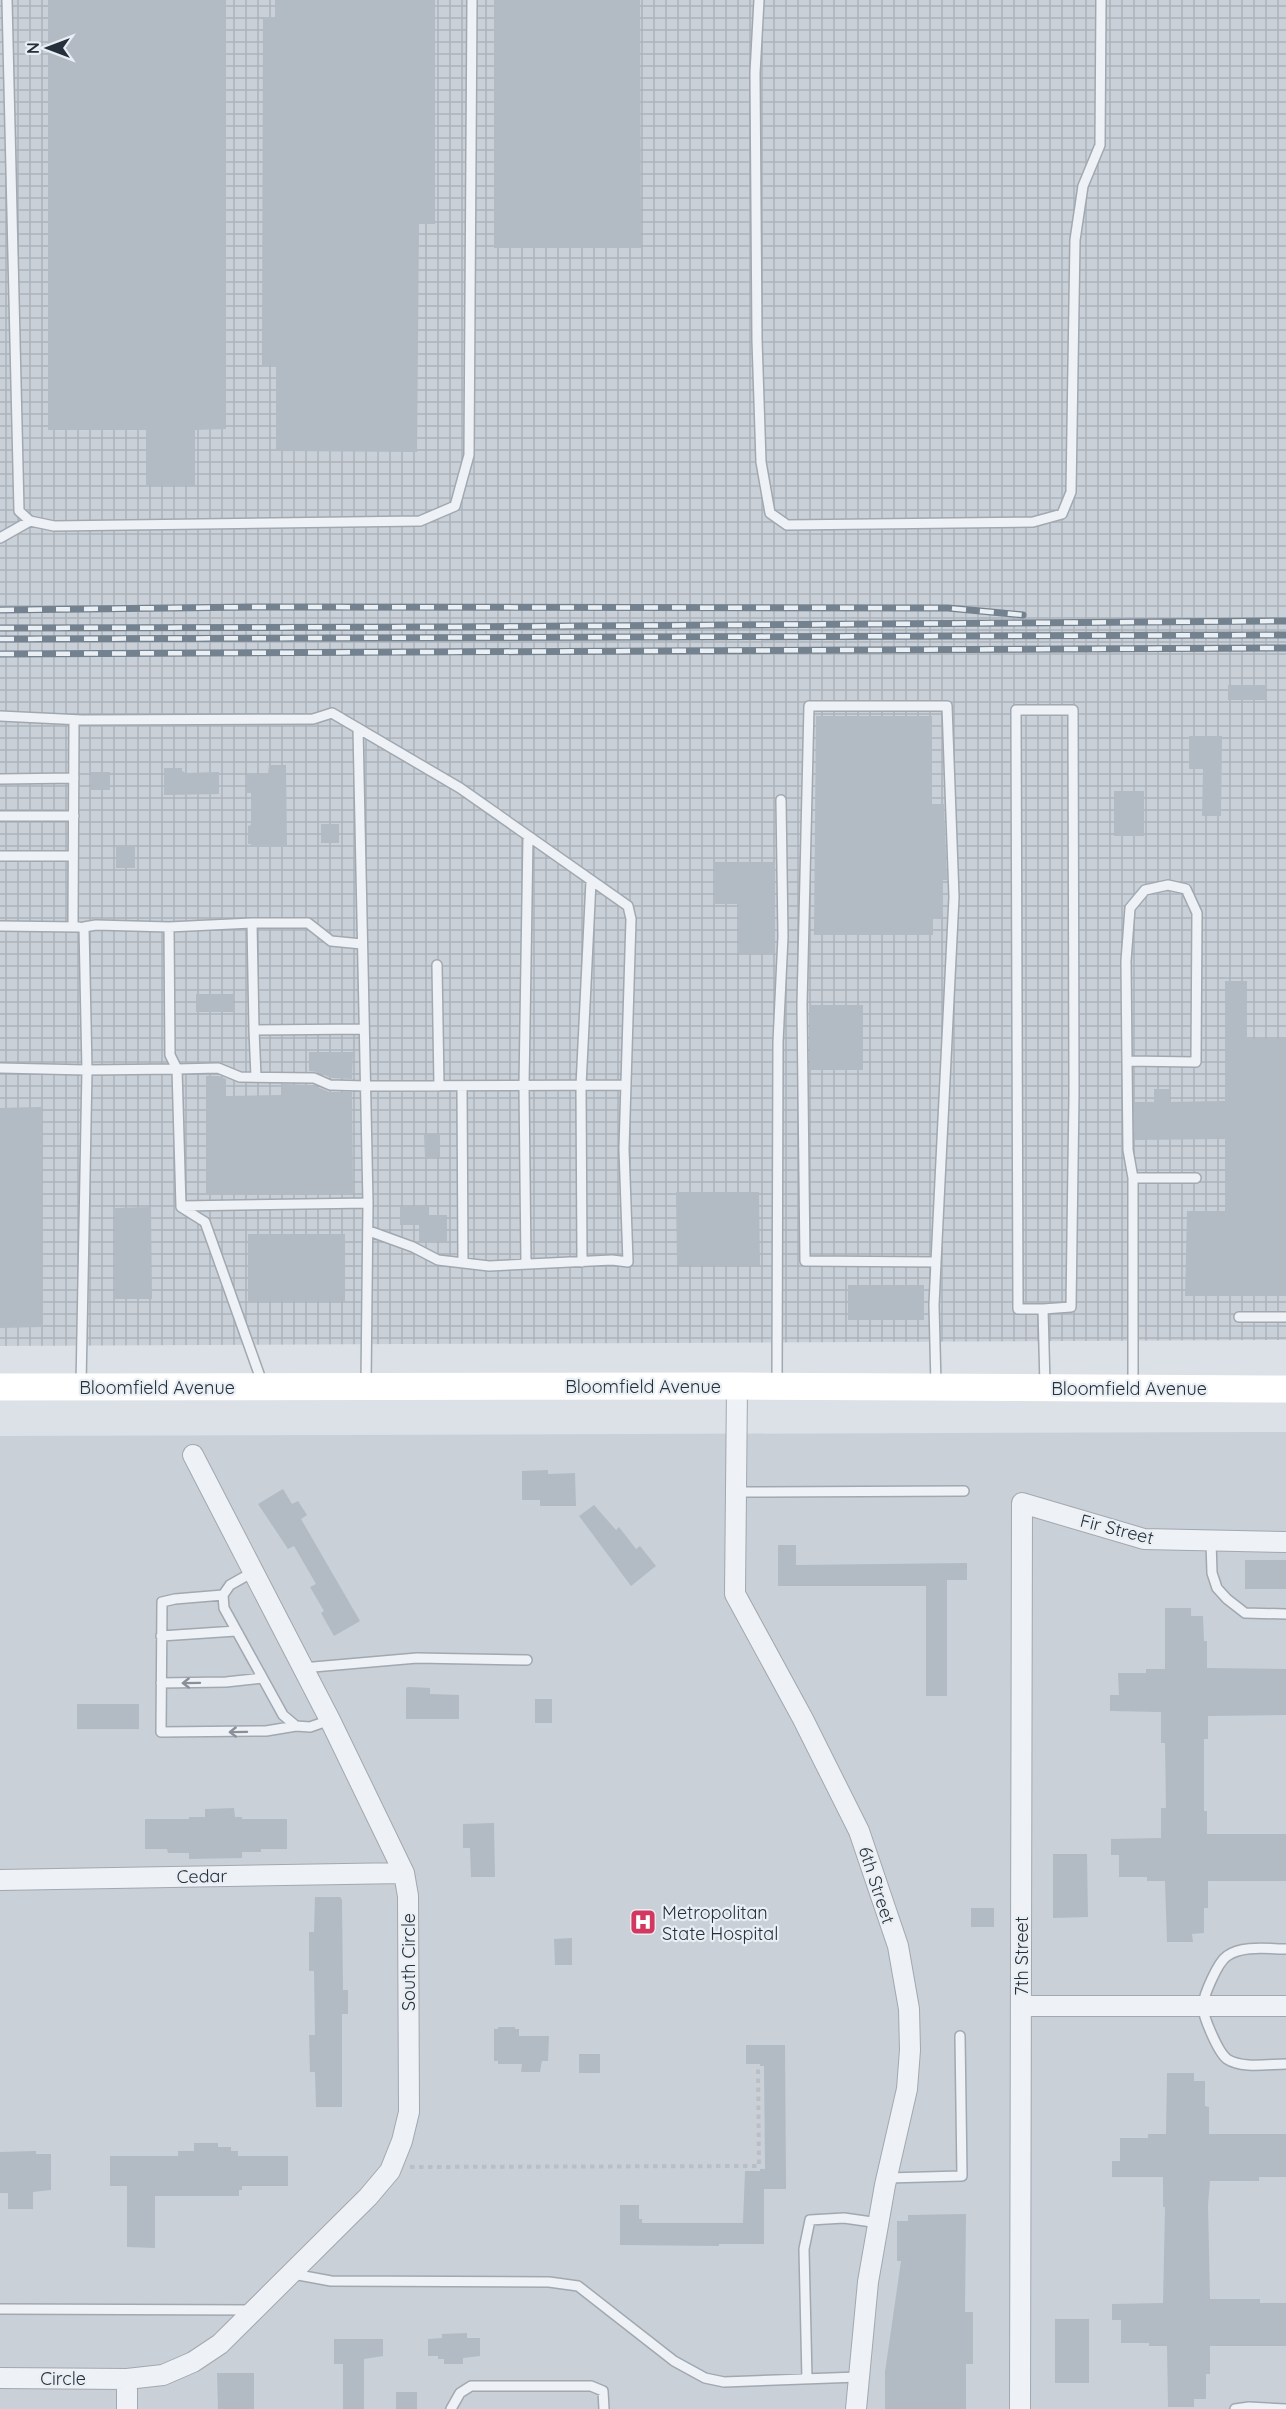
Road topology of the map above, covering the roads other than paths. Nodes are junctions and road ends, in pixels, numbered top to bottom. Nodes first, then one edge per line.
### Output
1 (7, 0) edge
2 (472, 0) edge
3 (759, 0) edge
4 (1101, 0) edge
5 (30, 521) junction
6 (0, 538) edge
7 (0, 717) edge
8 (74, 720) junction
9 (358, 728) junction
10 (74, 778) junction
11 (0, 780) edge
12 (781, 800) dead end
13 (0, 816) edge
14 (74, 816) junction
15 (528, 837) junction
16 (0, 856) edge
17 (73, 856) junction
18 (591, 881) junction
19 (252, 923) junction
20 (0, 926) edge
21 (73, 927) junction
22 (84, 927) junction
23 (169, 927) junction
24 (362, 944) junction
25 (437, 965) dead end
26 (364, 1029) junction
27 (254, 1030) junction
28 (1126, 1061) junction
29 (0, 1068) edge
30 (177, 1069) junction
31 (87, 1070) junction
32 (256, 1077) junction
33 (627, 1085) junction
34 (365, 1086) junction
35 (439, 1086) junction
36 (462, 1086) junction
37 (524, 1086) junction
38 (581, 1086) junction
39 (1133, 1178) junction
40 (1196, 1178) dead end
41 (368, 1203) junction
42 (181, 1206) junction
43 (369, 1231) junction
44 (582, 1262) junction
45 (936, 1262) junction
46 (463, 1263) junction
47 (526, 1264) junction
48 (1043, 1309) junction
49 (1239, 1317) dead end
50 (1286, 1317) edge
51 (737, 1386) junction
52 (777, 1386) junction
53 (81, 1387) junction
54 (264, 1387) junction
55 (366, 1387) junction
56 (936, 1387) junction
57 (0, 1388) edge
58 (1045, 1388) junction
59 (1133, 1388) junction
60 (1286, 1389) edge
61 (194, 1455) dead end
62 (964, 1491) dead end
63 (736, 1492) junction
64 (1022, 1503) joint
65 (1211, 1541) junction
66 (1286, 1542) edge
67 (253, 1572) junction
68 (223, 1595) junction
69 (1286, 1614) edge
70 (236, 1631) junction
71 (161, 1636) junction
72 (527, 1660) dead end
73 (302, 1668) junction
74 (262, 1678) junction
75 (161, 1683) junction
76 (330, 1720) junction
77 (296, 1726) junction
78 (404, 1873) junction
79 (0, 1880) edge
80 (1286, 1949) edge
81 (1021, 2006) junction
82 (1203, 2006) junction
83 (1286, 2006) edge
84 (960, 2036) dead end
85 (1286, 2064) edge
86 (887, 2178) junction
87 (879, 2223) junction
88 (291, 2273) junction
89 (0, 2309) edge
90 (253, 2310) junction
91 (858, 2377) junction
92 (0, 2378) edge
93 (127, 2379) junction
94 (807, 2379) junction
95 (1020, 2408) edge
96 (127, 2409) edge
97 (451, 2409) edge
98 (604, 2409) edge
99 (855, 2409) edge
100 (1235, 2409) edge
101 (1286, 2409) edge

1 - 5 lane
2 - 5 lane
3 - 4 lane
5 - 6 lane
7 - 8 lane
8 - 9 lane
8 - 10 lane
9 - 15 lane
9 - 24 lane
10 - 11 lane
10 - 14 lane
12 - 52 lane
13 - 14 lane
14 - 17 lane
15 - 18 lane
15 - 37 lane
16 - 17 lane
17 - 21 lane
18 - 33 lane
18 - 38 lane
19 - 23 lane
19 - 24 lane
19 - 27 lane
20 - 21 lane
21 - 22 lane
22 - 23 lane
22 - 31 lane
23 - 30 lane
24 - 26 lane
25 - 35 lane
26 - 27 lane
26 - 34 lane
27 - 32 lane
28 - 28 lane
28 - 39 lane
29 - 31 lane
30 - 31 lane
30 - 32 lane
30 - 42 lane
31 - 53 lane
32 - 34 lane
33 - 38 lane
33 - 44 lane
34 - 35 lane
34 - 41 lane
35 - 36 lane
36 - 37 lane
36 - 46 lane
37 - 38 lane
37 - 47 lane
38 - 44 lane
39 - 40 lane
39 - 59 lane
41 - 42 lane
41 - 43 lane
42 - 54 lane
43 - 46 lane
43 - 55 lane
44 - 47 lane
45 - 45 lane
45 - 56 lane
46 - 47 lane
48 - 48 lane
48 - 58 lane
49 - 50 lane
51 - 52 main road, Bloomfield Avenue
51 - 55 main road, Bloomfield Avenue
51 - 63 street, 6th Street
52 - 56 main road, Bloomfield Avenue
53 - 54 main road, Bloomfield Avenue
53 - 57 main road, Bloomfield Avenue
54 - 55 main road, Bloomfield Avenue
56 - 58 main road, Bloomfield Avenue
58 - 59 main road, Bloomfield Avenue
59 - 60 main road, Bloomfield Avenue
61 - 67 street, South Circle
62 - 63 lane
63 - 86 street, 6th Street
64 - 65 street, Fir Street
64 - 81 street, 7th Street
65 - 66 street, Fir Street
65 - 69 lane
67 - 68 lane
67 - 73 street, South Circle
68 - 70 lane
68 - 71 lane
70 - 71 lane
70 - 74 lane
71 - 75 lane
72 - 73 lane
73 - 76 street, South Circle
74 -> 75 lane
74 - 77 lane
77 -> 75 lane
76 - 77 lane
76 - 78 street, South Circle
78 - 79 street, Cedar
78 - 88 street, South Circle
80 - 82 lane
81 - 82 street
81 - 95 street, 7th Street
82 - 83 street
82 - 85 lane
84 - 86 lane
86 - 87 street, 6th Street
87 - 91 street, 6th Street
87 - 94 lane
88 - 90 street, South Circle
88 - 94 lane
89 - 90 lane
90 - 93 street, South Circle
91 - 94 lane
91 - 99 street, 6th Street
92 - 93 street, Circle
93 - 96 street
97 - 98 lane
100 - 101 lane

